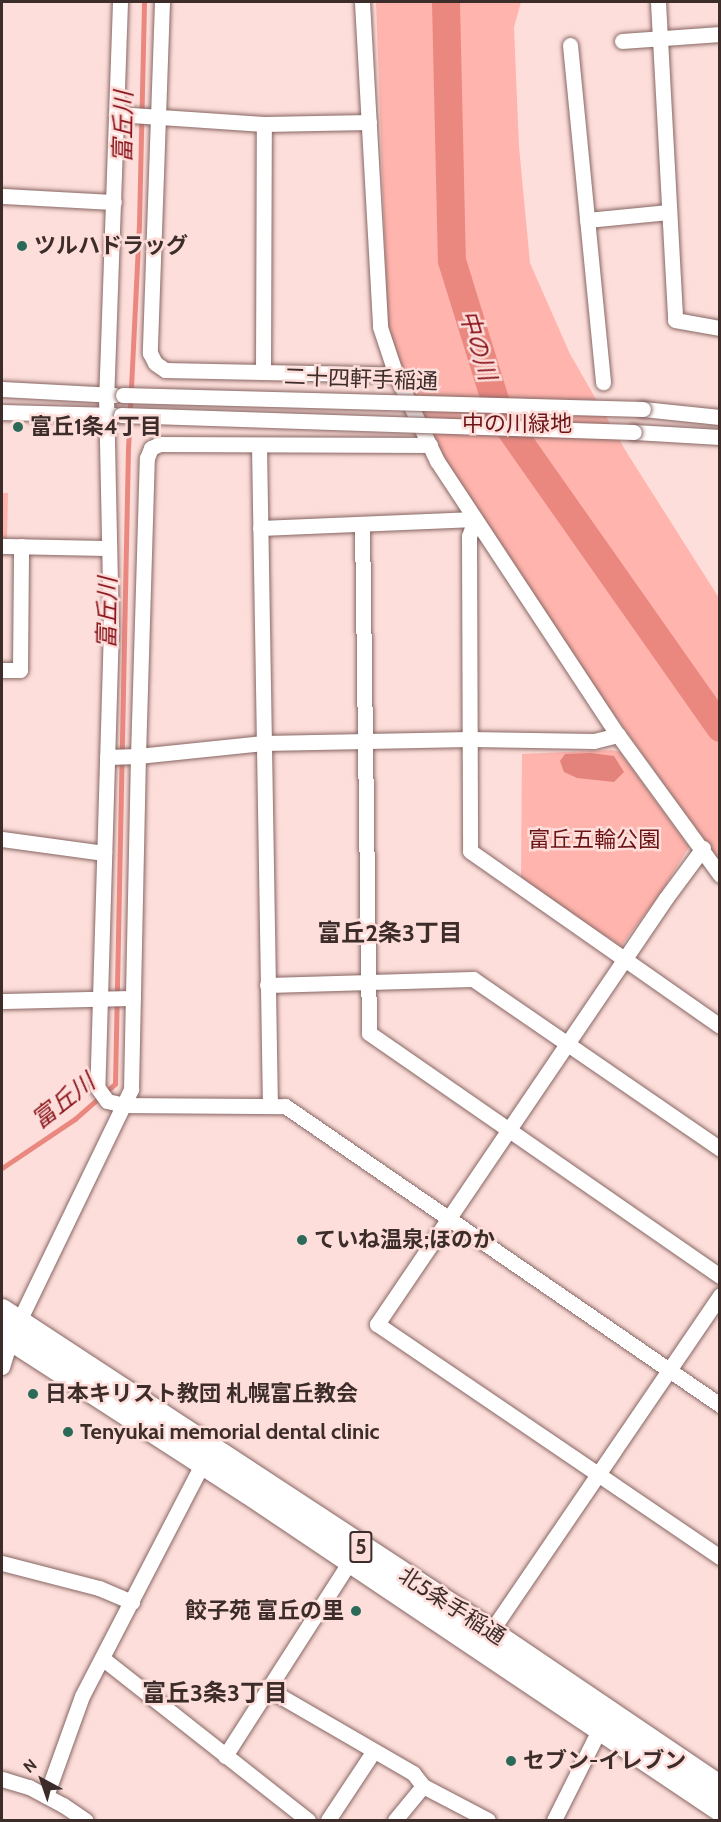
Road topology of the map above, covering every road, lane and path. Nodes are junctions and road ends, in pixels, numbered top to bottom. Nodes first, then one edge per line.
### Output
1 (120, 2) edge
2 (162, 2) edge
3 (362, 2) edge
4 (658, 2) edge
5 (720, 33) edge
6 (660, 38) junction
7 (622, 41) dead end
8 (570, 45) dead end
9 (122, 115) junction
10 (154, 116) junction
11 (369, 123) junction
12 (264, 124) junction
13 (2, 196) edge
14 (114, 202) junction
15 (669, 212) junction
16 (587, 220) junction
17 (720, 328) edge
18 (262, 372) junction
19 (396, 375) junction
20 (603, 382) dead end
21 (2, 388) edge
22 (106, 394) junction
23 (2, 412) edge
24 (114, 415) junction
25 (720, 417) edge
26 (720, 437) edge
27 (259, 445) junction
28 (430, 445) junction
29 (476, 519) junction
30 (362, 524) junction
31 (260, 528) junction
32 (2, 546) edge
33 (21, 546) junction
34 (109, 548) junction
35 (2, 670) edge
36 (618, 735) junction
37 (470, 740) junction
38 (365, 741) junction
39 (263, 742) junction
40 (135, 756) junction
41 (110, 757) junction
42 (2, 839) edge
43 (702, 848) junction
44 (104, 854) junction
45 (720, 875) edge
46 (624, 960) junction
47 (368, 983) junction
48 (267, 985) junction
49 (104, 999) junction
50 (130, 999) junction
51 (2, 1001) edge
52 (720, 1026) edge
53 (568, 1044) junction
54 (124, 1104) junction
55 (270, 1106) junction
56 (509, 1130) junction
57 (720, 1149) edge
58 (448, 1220) junction
59 (720, 1276) edge
60 (720, 1295) edge
61 (8, 1326) edge
62 (2, 1367) edge
63 (668, 1370) junction
64 (720, 1405) edge
65 (203, 1463) junction
66 (599, 1475) junction
67 (720, 1557) edge
68 (2, 1563) edge
69 (349, 1563) junction
70 (132, 1602) junction
71 (486, 1640) junction
72 (102, 1658) junction
73 (268, 1689) junction
74 (600, 1728) junction
75 (373, 1752) junction
76 (225, 1756) junction
77 (2, 1779) edge
78 (423, 1786) junction
79 (720, 1786) edge
80 (46, 1796) junction
81 (720, 1810) edge
82 (84, 1820) edge
83 (308, 1821) edge
84 (328, 1821) edge
85 (395, 1821) edge
86 (488, 1821) edge
87 (554, 1821) edge

1 - 9 street
2 - 10 street
3 - 11 street
4 - 6 street
5 - 6 street
6 - 7 street
6 - 15 street
8 - 16 street
9 - 10 street
9 - 14 street
10 - 12 street
10 - 18 street
11 - 12 street
11 - 19 street
12 - 18 street
13 - 14 street
14 - 22 street
15 - 16 street
15 - 17 street
16 - 20 street
18 - 19 street
19 - 28 street
21 - 22 street, 二十四軒手稲通
22 - 24 street
22 - 25 street, 二十四軒手稲通, bridge
23 - 24 street, 二十四軒手稲通
24 - 26 street, 二十四軒手稲通, bridge
24 - 34 street
27 - 28 street
27 - 31 street
27 - 40 street
28 - 29 street
29 - 30 street
29 - 36 street
29 - 37 street
30 - 31 street
30 - 38 street
31 - 39 street
32 - 33 street
33 - 34 street
33 - 35 street
34 - 41 street
36 - 37 street
36 - 43 street
37 - 38 street
37 - 46 street
38 - 39 street
38 - 47 street
39 - 40 street
39 - 48 street
40 - 41 street
40 - 50 street
41 - 44 street
42 - 44 street
43 - 45 street
43 - 46 street
44 - 49 street
46 - 52 street
46 - 53 street
47 - 48 street
47 - 53 street
47 - 56 street
48 - 55 street
49 - 50 street
49 - 51 street
49 - 54 street
50 - 54 street
53 - 56 street
53 - 57 street
54 - 55 street
54 - 61 street
55 - 58 street
56 - 58 street
56 - 59 street
58 - 63 street
58 - 66 street
60 - 63 street
61 - 62 street
61 - 65 highway, 北5条手稲通 / 5
61 - 71 highway, 北5条手稲通 / 5
63 - 64 street
63 - 66 street
65 - 69 highway, 北5条手稲通 / 5
65 - 70 street
66 - 67 street
66 - 71 street
68 - 70 street
69 - 71 highway, 北5条手稲通 / 5
69 - 73 street
70 - 72 street
71 - 74 highway, 北5条手稲通 / 5
71 - 79 highway, 北5条手稲通 / 5
72 - 76 street
72 - 80 street
73 - 75 street
73 - 76 street
74 - 81 highway, 北5条手稲通 / 5
74 - 87 street
75 - 78 street
75 - 84 street
76 - 83 street
77 - 80 street
78 - 85 street
78 - 86 street
80 - 82 street

